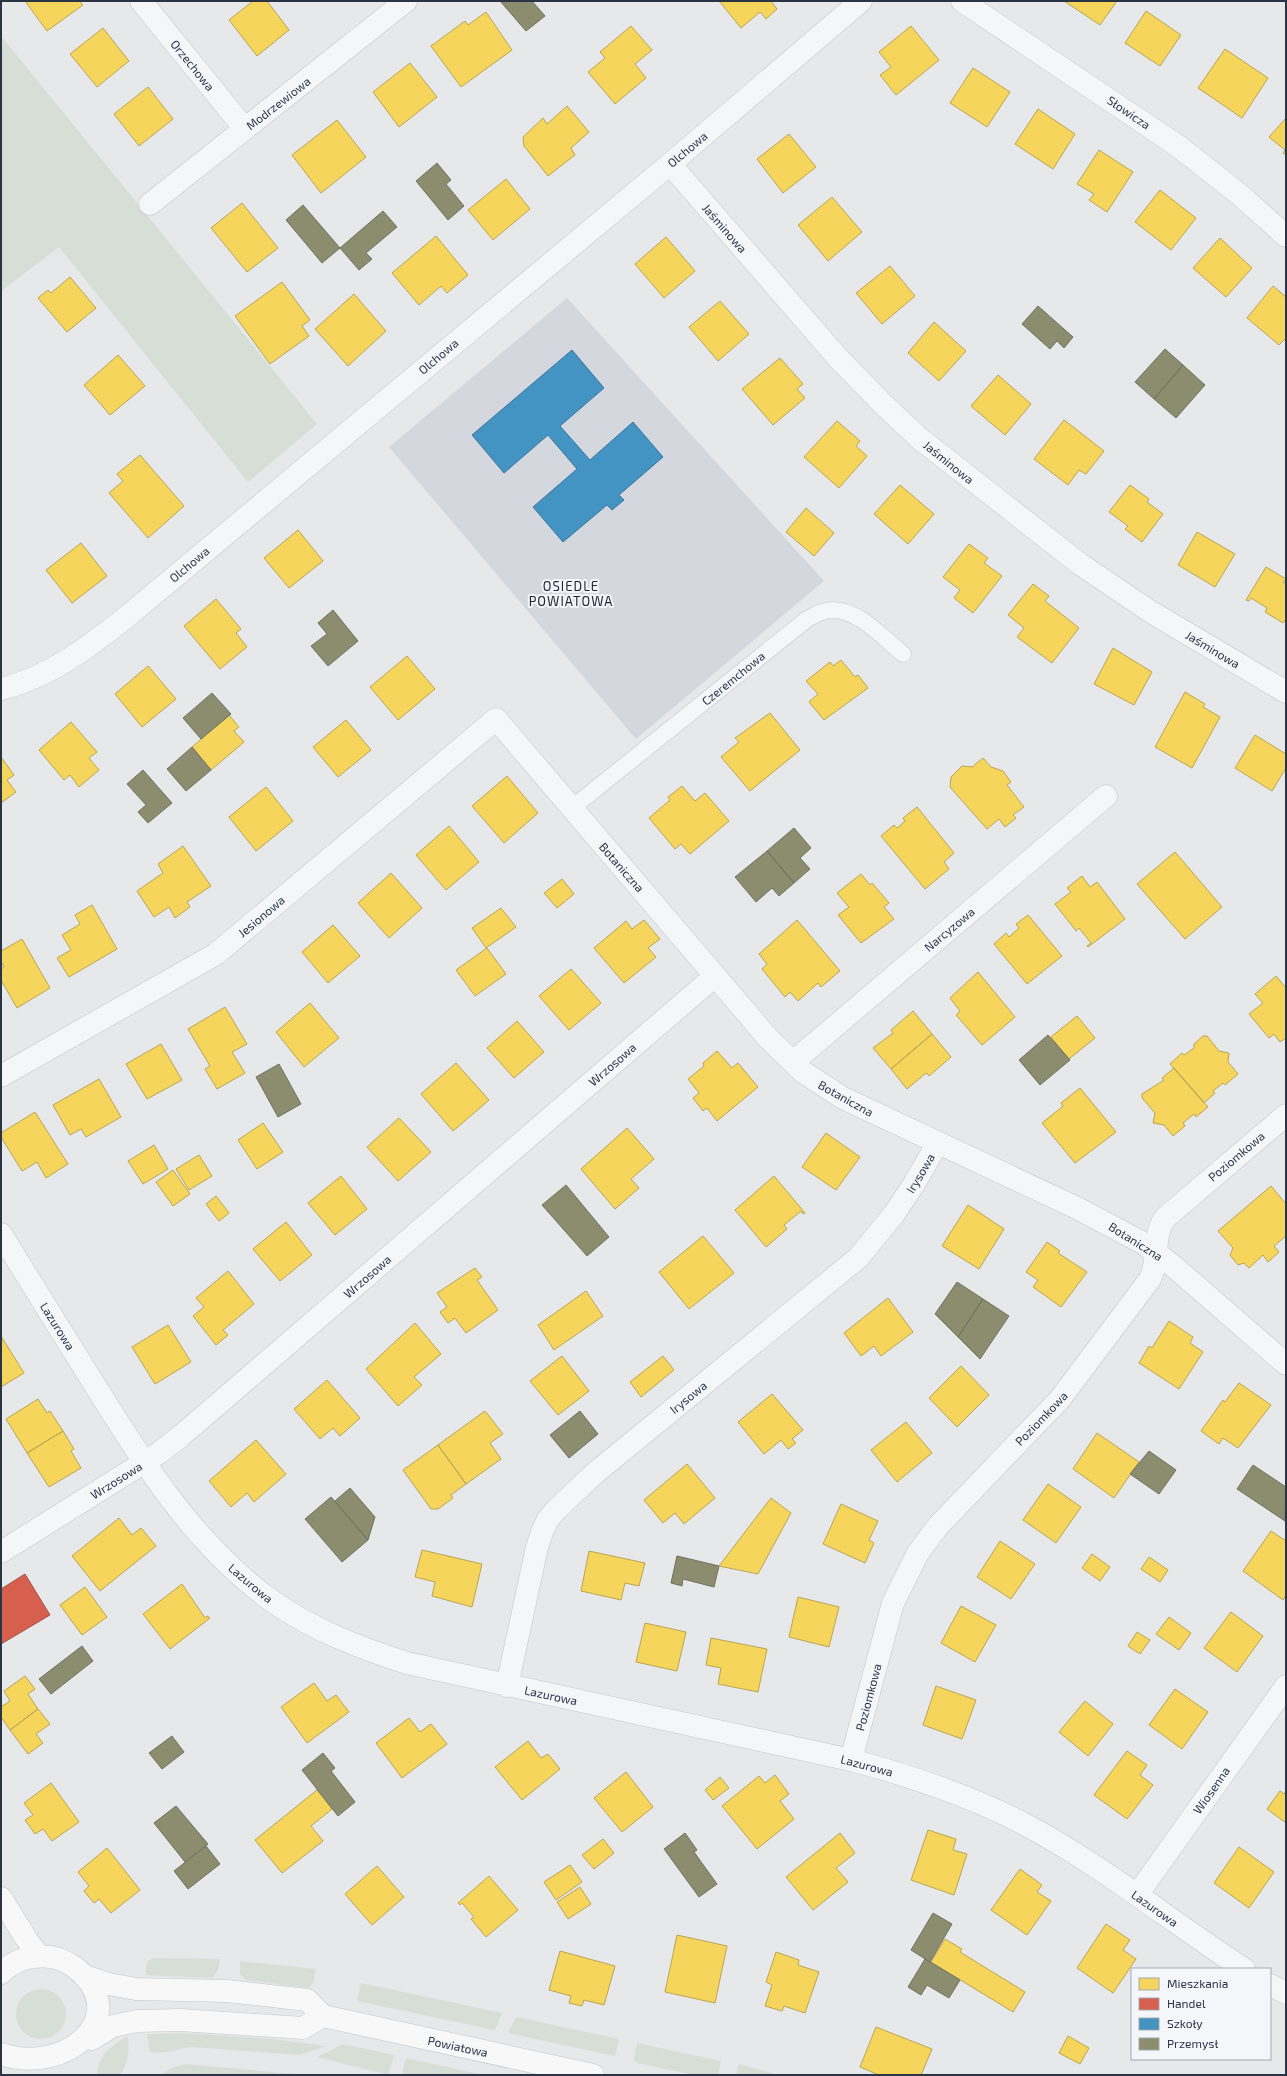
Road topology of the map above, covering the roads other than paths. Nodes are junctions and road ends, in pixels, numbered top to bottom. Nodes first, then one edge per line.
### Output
1 (141, 1) edge
2 (406, 1) edge
3 (860, 1) edge
4 (962, 1) edge
5 (245, 129) junction
6 (670, 164) junction
7 (150, 204) dead end
8 (1286, 236) edge
9 (903, 654) dead end
10 (1, 689) edge
11 (1286, 692) edge
12 (496, 719) joint
13 (1106, 796) dead end
14 (572, 808) junction
15 (715, 976) junction
16 (792, 1062) junction
17 (1, 1076) edge
18 (1286, 1114) edge
19 (937, 1144) junction
20 (1, 1234) edge
21 (1157, 1253) junction
22 (1286, 1364) edge
23 (143, 1463) junction
24 (1, 1552) edge
25 (507, 1686) junction
26 (1286, 1686) edge
27 (851, 1760) junction
28 (1137, 1895) junction
29 (1, 1898) edge
30 (39, 1956) junction
31 (1243, 1968) edge
32 (1, 1972) edge
33 (84, 1976) junction
34 (1271, 1986) edge
35 (1286, 1993) edge
36 (323, 2016) junction
37 (85, 2052) junction
38 (1, 2054) edge
39 (29, 2072) edge
40 (593, 2075) edge

1 - 5 street, Orzechowa
2 - 5 street, Modrzewiowa
3 - 6 street, Olchowa
4 - 8 street, Słowicza
5 - 7 street, Modrzewiowa
6 - 10 street, Olchowa
6 - 11 street, Jaśminowa
9 - 14 lane, Czeremchowa
12 - 14 street, Botaniczna
12 - 17 street, Jesionowa
13 - 16 street, Narcyzowa
14 - 15 street, Botaniczna
15 - 16 street, Botaniczna
15 - 23 street, Wrzosowa
16 - 19 street, Botaniczna
18 - 21 street, Poziomkowa
19 - 21 street, Botaniczna
19 - 25 street, Irysowa
20 - 23 street, Lazurowa
21 - 22 street, Botaniczna
21 - 27 street, Poziomkowa
23 - 24 street, Wrzosowa
23 - 25 street, Lazurowa
25 - 27 street, Lazurowa
26 - 28 street, Wiosenna
27 - 28 street, Lazurowa
28 - 31 street, Lazurowa
29 - 30 street
30 - 32 street
30 - 33 street
33 - 36 street
33 - 37 street
34 - 35 street
36 - 37 street
36 - 40 street, Powiatowa
37 - 39 street
38 - 39 street

